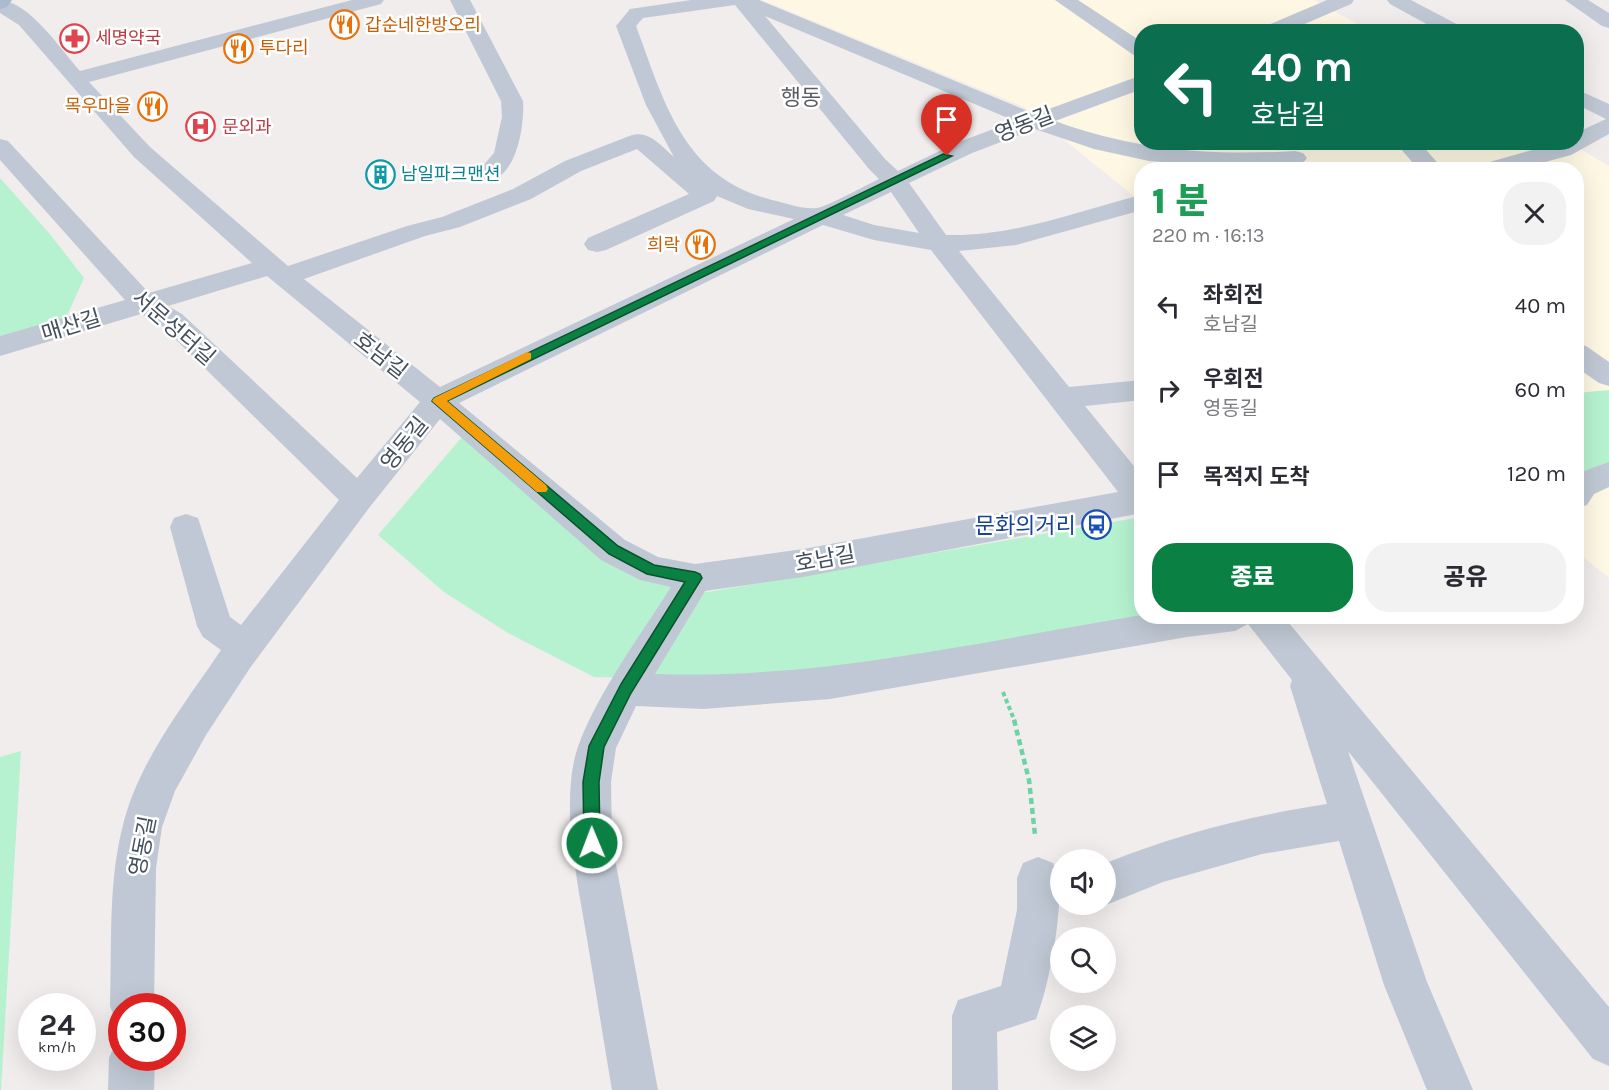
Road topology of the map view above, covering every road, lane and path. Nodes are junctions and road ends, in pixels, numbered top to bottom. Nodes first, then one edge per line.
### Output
1 (374, 0) edge
2 (460, 0) edge
3 (734, 0) edge
4 (742, 0) edge
5 (1065, 0) edge
6 (1344, 0) edge
7 (1397, 0) edge
8 (1575, 0) edge
9 (1, 3) edge
10 (1609, 22) edge
11 (1287, 24) edge
12 (1442, 24) edge
13 (1134, 47) edge
14 (75, 79) junction
15 (1134, 84) edge
16 (1584, 99) edge
17 (1609, 112) edge
18 (1032, 121) junction
19 (1609, 125) edge
20 (1584, 139) edge
21 (0, 146) edge
22 (1284, 150) edge
23 (1414, 150) edge
24 (1563, 150) edge
25 (1201, 162) edge
26 (1301, 162) edge
27 (1425, 162) edge
28 (1517, 162) edge
29 (487, 175) dead end
30 (896, 181) junction
31 (1134, 204) edge
32 (821, 217) junction
33 (939, 243) junction
34 (597, 244) dead end
35 (278, 271) junction
36 (143, 303) junction
37 (0, 346) edge
38 (1134, 391) edge
39 (1062, 398) junction
40 (438, 401) junction
41 (1609, 474) edge
42 (1584, 485) edge
43 (1134, 490) edge
44 (358, 499) junction
45 (1134, 501) edge
46 (186, 527) dead end
47 (695, 578) junction
48 (1176, 624) edge
49 (1268, 624) edge
50 (244, 647) junction
51 (986, 657) junction
52 (1300, 664) junction
53 (626, 688) junction
54 (1353, 819) junction
55 (1116, 880) edge
56 (1046, 896) edge
57 (132, 993) edge
58 (1609, 1043) edge
59 (132, 1071) edge
60 (131, 1090) edge
61 (635, 1090) edge
62 (975, 1090) edge
63 (1450, 1090) edge

1 - 14 street
2 - 29 street
3 - 32 street
4 - 18 street
4 - 30 street
5 - 13 street
6 - 11 street
7 - 12 street
8 - 10 street
9 - 14 street, 호남길
14 - 35 street, 호남길
15 - 18 street, 영동길
16 - 17 street
18 - 25 street
18 - 30 street, 영동길
19 - 20 street
21 - 36 street, 서문성터길
22 - 26 street
23 - 27 street
24 - 28 street
30 - 32 street, 영동길
30 - 33 street
31 - 33 street
32 - 33 street
32 - 40 street, 영동길
33 - 39 street
34 - 35 street, 매산길
35 - 36 street, 매산길
35 - 40 street, 호남길
36 - 37 street, 매산길
36 - 44 street, 서문성터길
38 - 39 street
39 - 43 street
40 - 44 street, 영동길
40 - 47 street, 호남길
41 - 42 street
44 - 50 street, 영동길
45 - 47 street, 호남길
46 - 50 street
47 - 53 street
48 - 51 street
49 - 52 street
50 - 57 street, 영동길
51 - 53 street
51 - 56 path
52 - 54 street
52 - 58 street
53 - 61 street
54 - 55 street
54 - 63 street
56 - 62 street
59 - 60 street

